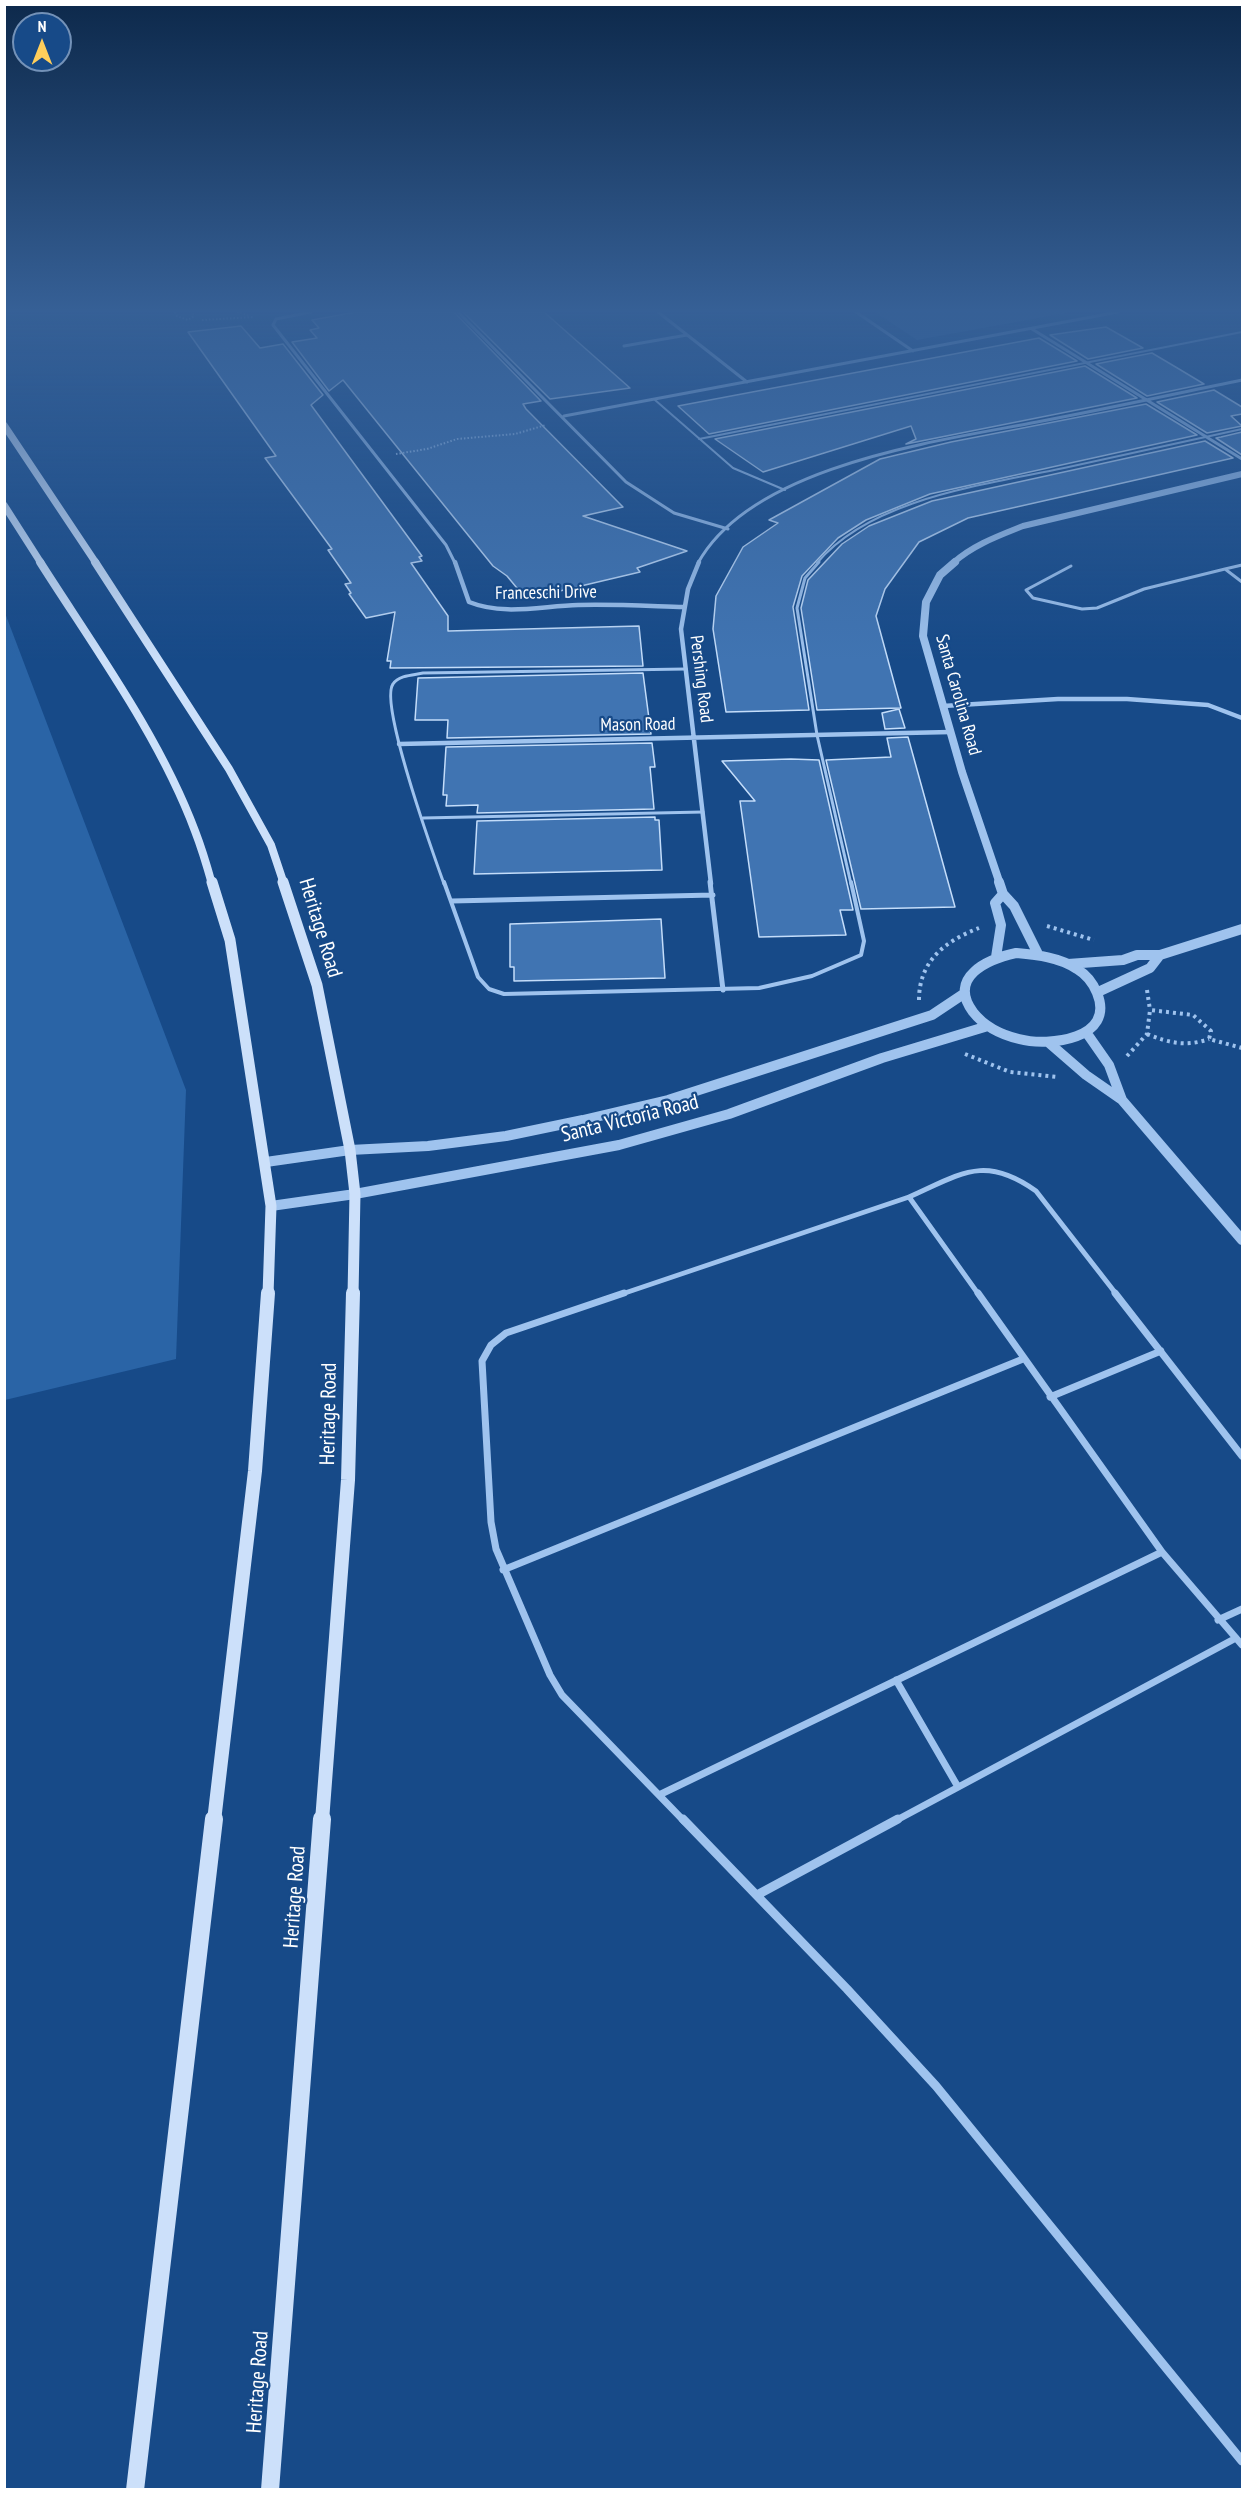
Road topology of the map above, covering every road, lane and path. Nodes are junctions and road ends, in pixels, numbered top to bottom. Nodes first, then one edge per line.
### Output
1 (6, 428) edge
2 (355, 428) edge
3 (538, 428) edge
4 (575, 428) edge
5 (687, 428) edge
6 (753, 428) edge
7 (1010, 428) edge
8 (1192, 428) edge
9 (1242, 429) edge
10 (1206, 437) junction
11 (699, 439) junction
12 (378, 458) junction
13 (1242, 459) edge
14 (1242, 474) edge
15 (784, 490) junction
16 (4, 505) edge
17 (728, 529) junction
18 (1242, 565) edge
19 (1071, 566) dead end
20 (1225, 569) junction
21 (1242, 582) edge
22 (684, 608) junction
23 (686, 669) junction
24 (943, 706) junction
25 (1242, 718) edge
26 (951, 732) junction
27 (817, 735) junction
28 (694, 737) junction
29 (399, 744) junction
30 (703, 812) junction
31 (423, 818) junction
32 (1003, 894) junction
33 (712, 895) junction
34 (452, 901) junction
35 (988, 925) dead end
36 (1043, 925) dead end
37 (1242, 928) edge
38 (1095, 941) dead end
39 (1038, 954) junction
40 (1160, 955) junction
41 (996, 957) junction
42 (1068, 964) junction
43 (1142, 981) dead end
44 (723, 990) junction
45 (1098, 992) junction
46 (965, 993) junction
47 (922, 1009) dead end
48 (1150, 1010) junction
49 (988, 1026) junction
50 (1086, 1032) junction
51 (1147, 1034) junction
52 (1209, 1039) junction
53 (1048, 1042) junction
54 (1242, 1048) edge
55 (960, 1050) dead end
56 (1124, 1058) dead end
57 (1063, 1077) dead end
58 (1122, 1100) junction
59 (350, 1150) junction
60 (266, 1162) junction
61 (355, 1194) junction
62 (909, 1197) junction
63 (271, 1206) junction
64 (1242, 1240) edge
65 (1161, 1351) junction
66 (1023, 1359) junction
67 (1050, 1397) junction
68 (1242, 1456) edge
69 (1162, 1552) junction
70 (503, 1570) junction
71 (1242, 1609) edge
72 (1218, 1620) junction
73 (1239, 1642) edge
74 (896, 1680) junction
75 (958, 1787) junction
76 (659, 1795) junction
77 (757, 1895) junction
78 (1242, 2461) edge
79 (135, 2490) edge
80 (270, 2490) edge

1 - 59 main road, Heritage Road
2 - 12 street, Franceschi Drive
3 - 12 path
4 - 17 street
5 - 11 lane
6 - 11 lane
7 - 15 street, Pershing Road
8 - 10 street
9 - 10 lane
10 - 13 street
10 - 27 lane
11 - 15 lane
12 - 22 street, Franceschi Drive
14 - 24 street, Santa Carolina Road
15 - 17 street, Pershing Road
16 - 60 main road
17 - 22 street, Pershing Road
18 - 20 lane
19 - 20 lane
20 - 21 lane
22 - 23 street, Pershing Road
23 - 28 street, Pershing Road
23 - 29 lane
24 - 25 street
24 - 26 street, Santa Carolina Road
26 - 27 street, Mason Road
26 - 32 street, Santa Carolina Road
27 - 28 street, Mason Road
27 - 44 lane
28 - 29 street, Mason Road
28 - 30 street, Pershing Road
29 - 31 lane
30 - 31 lane
30 - 33 street, Pershing Road
31 - 34 lane
32 - 39 street, Santa Carolina Road
32 - 41 street, Santa Carolina Road
33 - 34 street
33 - 44 street, Pershing Road
34 - 44 lane
35 - 47 path
36 - 38 path
37 - 40 street
39 - 41 street
39 - 42 street
40 - 42 street
40 - 45 street
41 - 46 street
42 - 45 street
43 - 48 path
45 - 50 street
46 - 49 street
46 - 59 street, Santa Victoria Road
48 - 51 path
48 - 52 path
49 - 53 street
49 - 61 street, Santa Victoria Road
50 - 53 street
50 - 58 street
51 - 52 path
51 - 56 path
52 - 54 path
53 - 58 street
55 - 57 path
58 - 64 street
59 - 60 street, Santa Victoria Road
59 - 61 main road, Heritage Road
60 - 63 main road
61 - 63 street, Santa Victoria Road
61 - 80 main road, Heritage Road
62 - 65 street
62 - 66 street
62 - 70 street
63 - 79 main road
65 - 67 street
65 - 68 street
66 - 67 street
66 - 70 street
67 - 69 street
69 - 72 street
69 - 74 street
70 - 76 street
71 - 72 street
72 - 73 street
73 - 75 street
74 - 75 street
74 - 76 street
75 - 77 street
76 - 77 street
77 - 78 street

